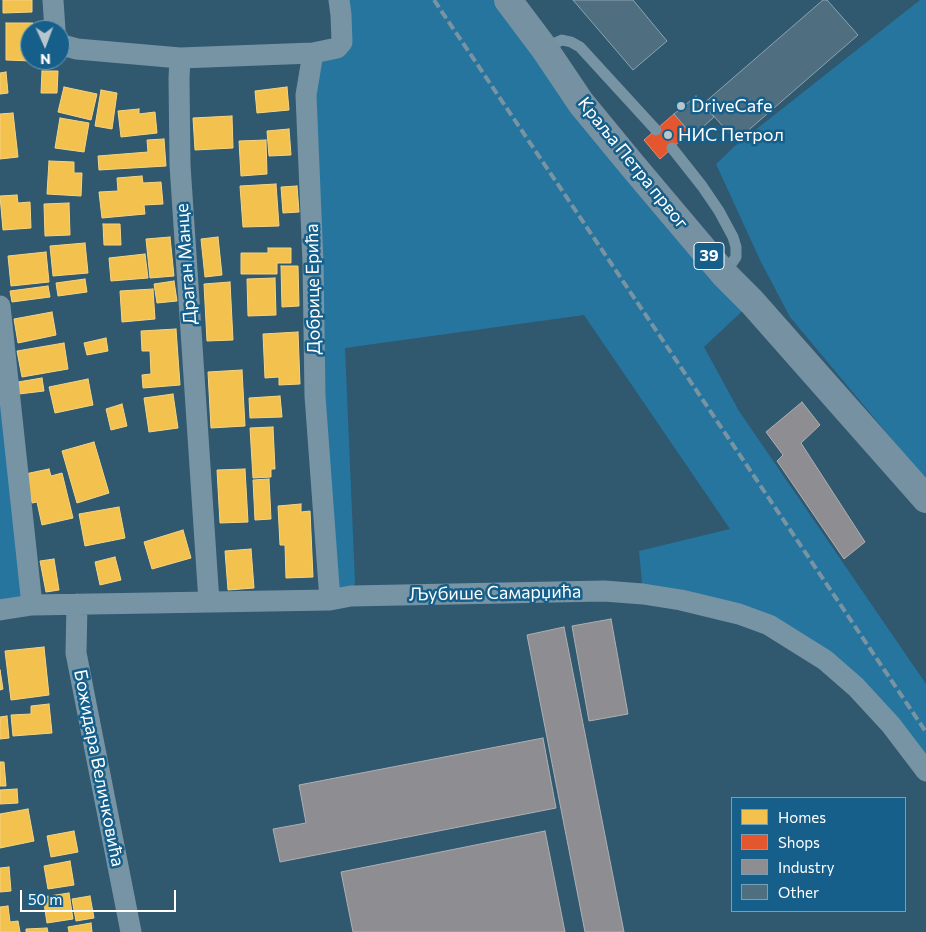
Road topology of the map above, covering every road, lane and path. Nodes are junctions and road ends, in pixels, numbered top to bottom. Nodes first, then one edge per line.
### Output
1 (53, 0) edge
2 (338, 0) edge
3 (508, 0) edge
4 (54, 20) edge
5 (70, 47) edge
6 (544, 48) junction
7 (313, 52) junction
8 (180, 58) junction
9 (656, 130) dead end
10 (672, 148) dead end
11 (724, 274) junction
12 (0, 306) edge
13 (926, 499) edge
14 (330, 600) junction
15 (209, 602) junction
16 (77, 604) junction
17 (32, 605) junction
18 (0, 610) edge
19 (926, 771) edge
20 (131, 932) edge

1 - 4 street
2 - 7 street
3 - 6 main road, Краља Петра првог / 39
5 - 8 street
6 - 9 lane
6 - 11 main road, Краља Петра првог / 39
7 - 8 street
7 - 14 street, Добрице Ерића
8 - 15 street, Драган Манце
10 - 11 lane
11 - 13 main road, Краља Петра првог / 39
12 - 17 street
14 - 15 street, Љубише Самарџића
14 - 19 street, Љубише Самарџића
15 - 16 street, Љубише Самарџића
16 - 17 street, Љубише Самарџића
16 - 20 street, Божидара Величковића
17 - 18 street, Љубише Самарџића

